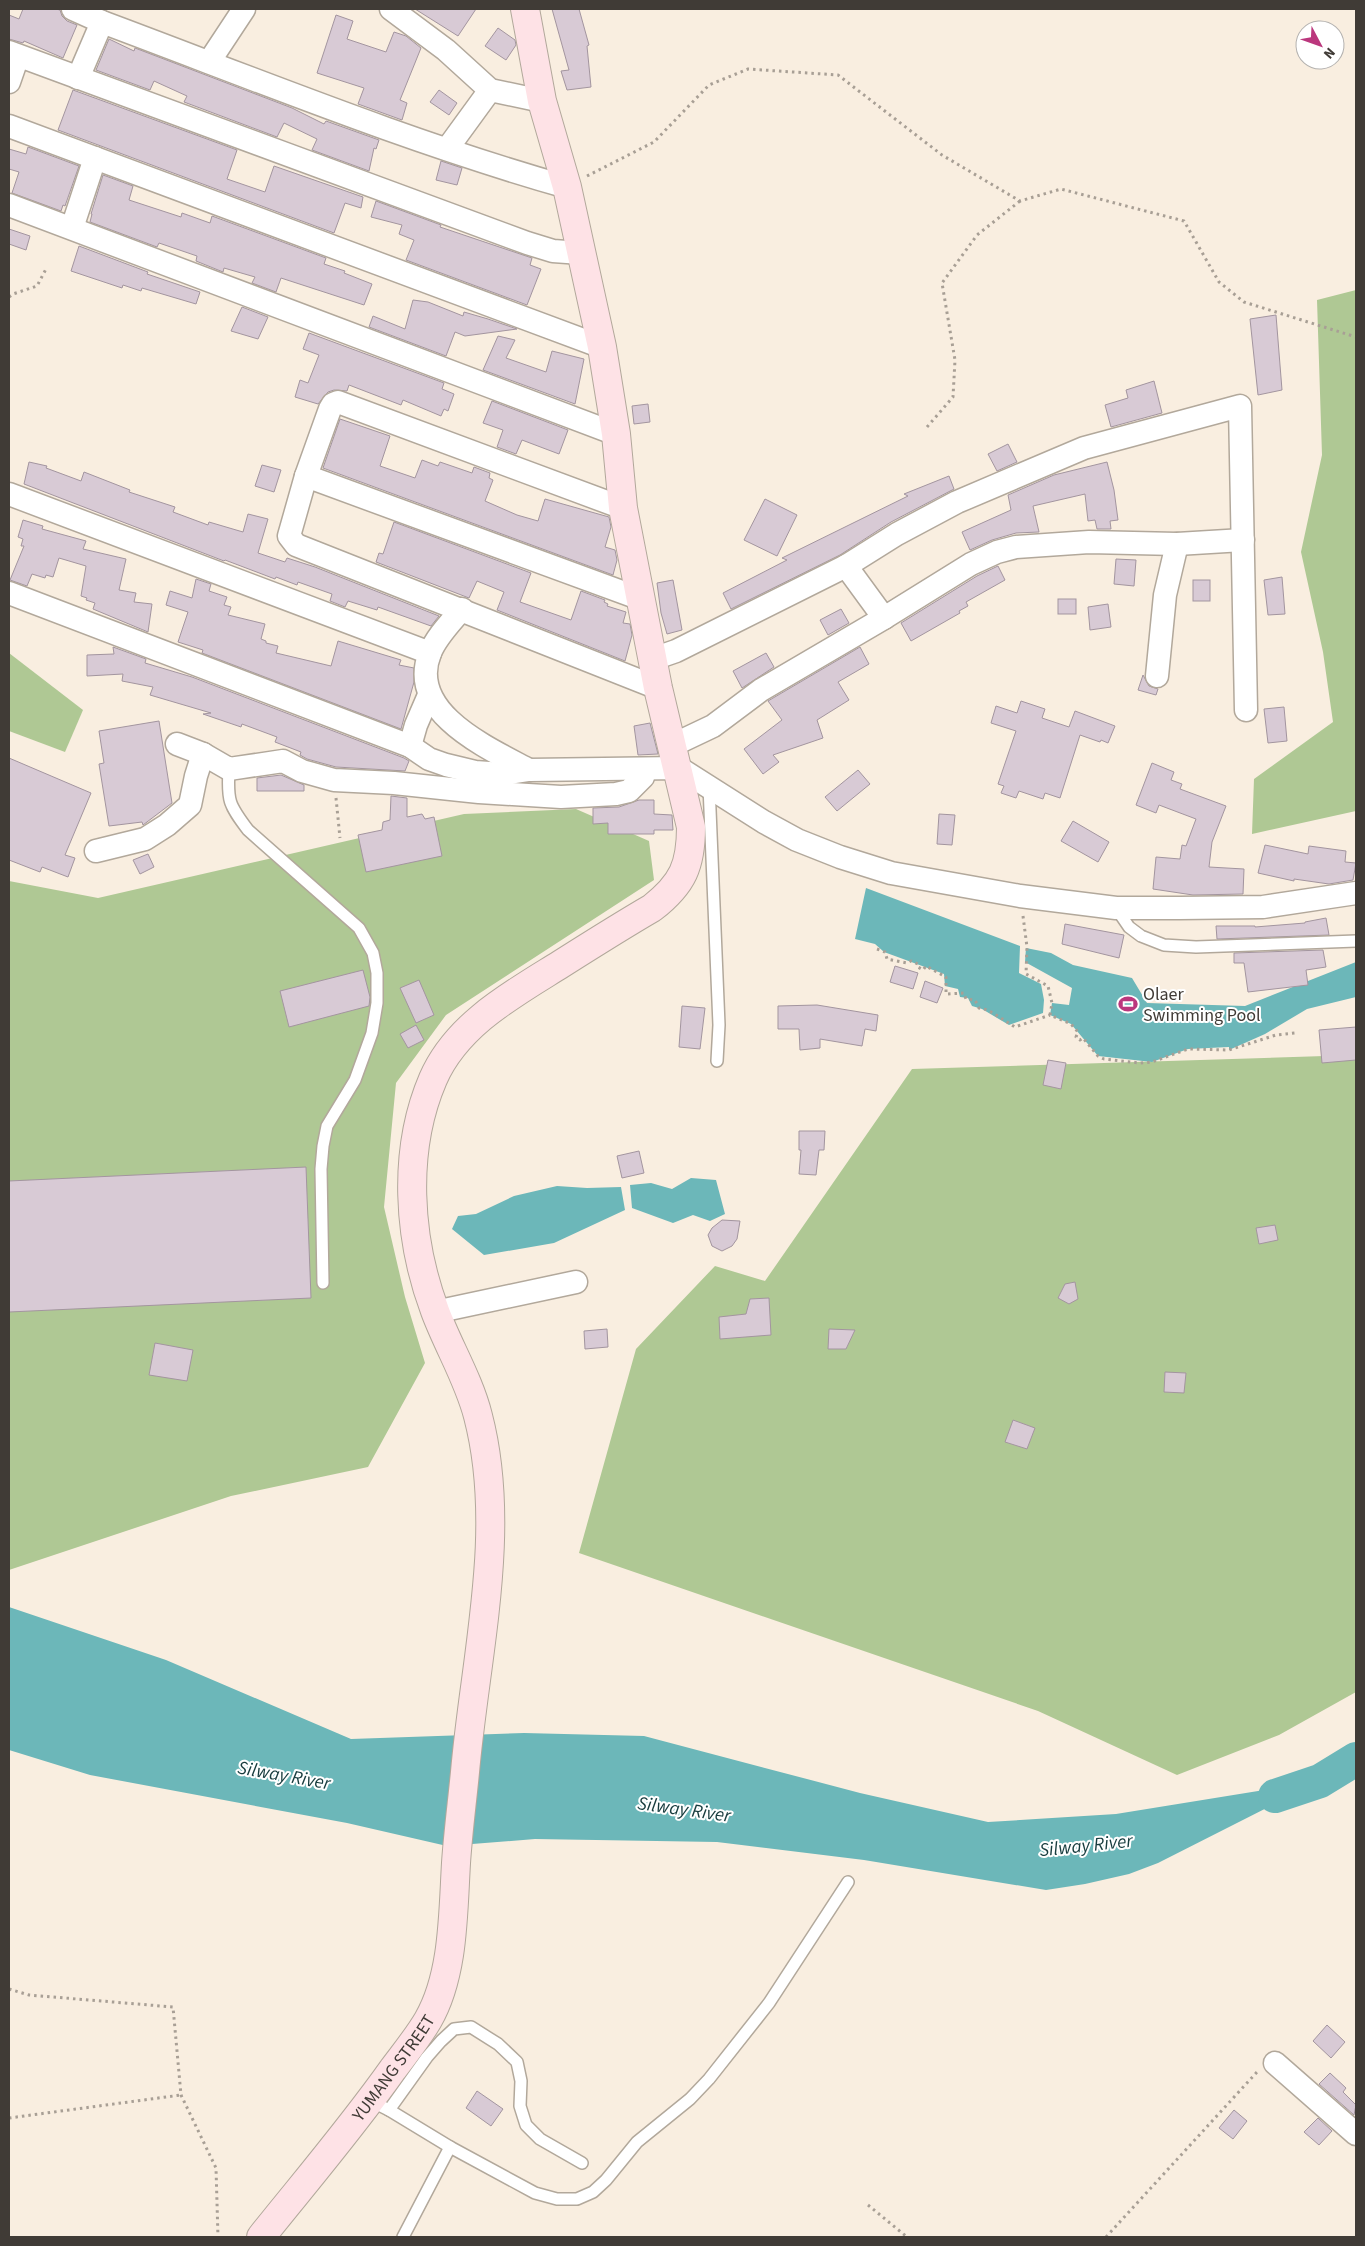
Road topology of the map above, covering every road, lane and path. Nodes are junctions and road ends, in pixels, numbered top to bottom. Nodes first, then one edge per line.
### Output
1 (73, 9) edge
2 (244, 9) edge
3 (391, 9) edge
4 (525, 9) edge
5 (113, 19) edge
6 (14, 54) edge
7 (209, 62) junction
8 (78, 78) junction
9 (9, 82) edge
10 (490, 90) junction
11 (542, 101) junction
12 (9, 126) edge
13 (447, 150) junction
14 (96, 158) junction
15 (566, 187) junction
16 (1020, 201) junction
17 (9, 205) edge
18 (72, 228) junction
19 (581, 253) junction
20 (46, 269) dead end
21 (9, 298) edge
22 (1356, 337) edge
23 (602, 346) junction
24 (927, 427) dead end
25 (616, 434) junction
26 (306, 476) junction
27 (9, 494) edge
28 (623, 508) junction
29 (1243, 540) junction
30 (1177, 544) junction
31 (846, 566) junction
32 (9, 593) edge
33 (641, 599) junction
34 (462, 609) junction
35 (884, 618) junction
36 (430, 653) junction
37 (653, 659) junction
38 (1157, 676) dead end
39 (658, 688) junction
40 (429, 695) junction
41 (1246, 710) dead end
42 (177, 744) dead end
43 (410, 746) junction
44 (203, 754) junction
45 (676, 756) junction
46 (229, 769) junction
47 (644, 769) junction
48 (529, 770) junction
49 (334, 780) junction
50 (709, 786) junction
51 (340, 838) dead end
52 (96, 850) dead end
53 (1356, 893) edge
54 (1020, 896) junction
55 (1116, 908) junction
56 (1356, 941) edge
57 (877, 949) dead end
58 (1050, 1015) junction
59 (1295, 1033) dead end
60 (717, 1060) dead end
61 (576, 1282) dead end
62 (322, 1283) dead end
63 (435, 1312) junction
64 (848, 1882) dead end
65 (9, 1989) edge
66 (1275, 2063) joint
67 (181, 2095) junction
68 (380, 2105) junction
69 (9, 2118) edge
70 (1356, 2134) edge
71 (450, 2148) junction
72 (582, 2163) dead end
73 (868, 2205) dead end
74 (218, 2237) edge
75 (261, 2237) edge
76 (403, 2237) edge
77 (907, 2237) edge
78 (1106, 2237) edge

1 - 5 street
2 - 7 street
3 - 10 street
4 - 11 main road, YUMANG STREET
5 - 7 street
5 - 8 street
6 - 8 street
6 - 9 street
7 - 13 street
8 - 19 street
10 - 11 street
10 - 13 street
11 - 15 main road, YUMANG STREET
12 - 14 street
13 - 15 street
14 - 18 street
14 - 23 street
15 - 16 path
15 - 19 main road, YUMANG STREET
16 - 22 path
16 - 24 path
17 - 18 street
18 - 25 street
19 - 23 main road, YUMANG STREET
20 - 21 path
23 - 25 main road, YUMANG STREET
25 - 28 main road, YUMANG STREET
26 - 28 street
26 - 33 street
26 - 34 street
27 - 36 street
28 - 33 main road, YUMANG STREET
29 - 30 street
29 - 31 street
29 - 41 street
30 - 35 street
30 - 38 street
31 - 35 street
31 - 37 street
32 - 43 street
33 - 37 main road, YUMANG STREET
34 - 36 street
34 - 39 street
35 - 45 street
36 - 40 street
37 - 39 main road, YUMANG STREET
39 - 45 main road, YUMANG STREET
40 - 43 street
40 - 48 street
42 - 44 street
43 - 48 street
44 - 46 street
44 - 52 street
45 - 47 street
45 - 50 street
45 - 63 main road, YUMANG STREET
46 - 49 street
46 - 62 lane
47 - 48 street
47 - 49 street
49 - 51 path
50 - 54 street
50 - 60 lane
53 - 55 street
54 - 55 street
54 - 58 path
55 - 56 lane
57 - 58 path
58 - 59 path
61 - 63 street
63 - 68 main road, YUMANG STREET
64 - 71 lane
65 - 67 path
66 - 70 street
66 - 78 path
67 - 69 path
67 - 74 path
68 - 71 lane
68 - 72 lane
68 - 75 main road, YUMANG STREET
71 - 76 lane
73 - 77 path

